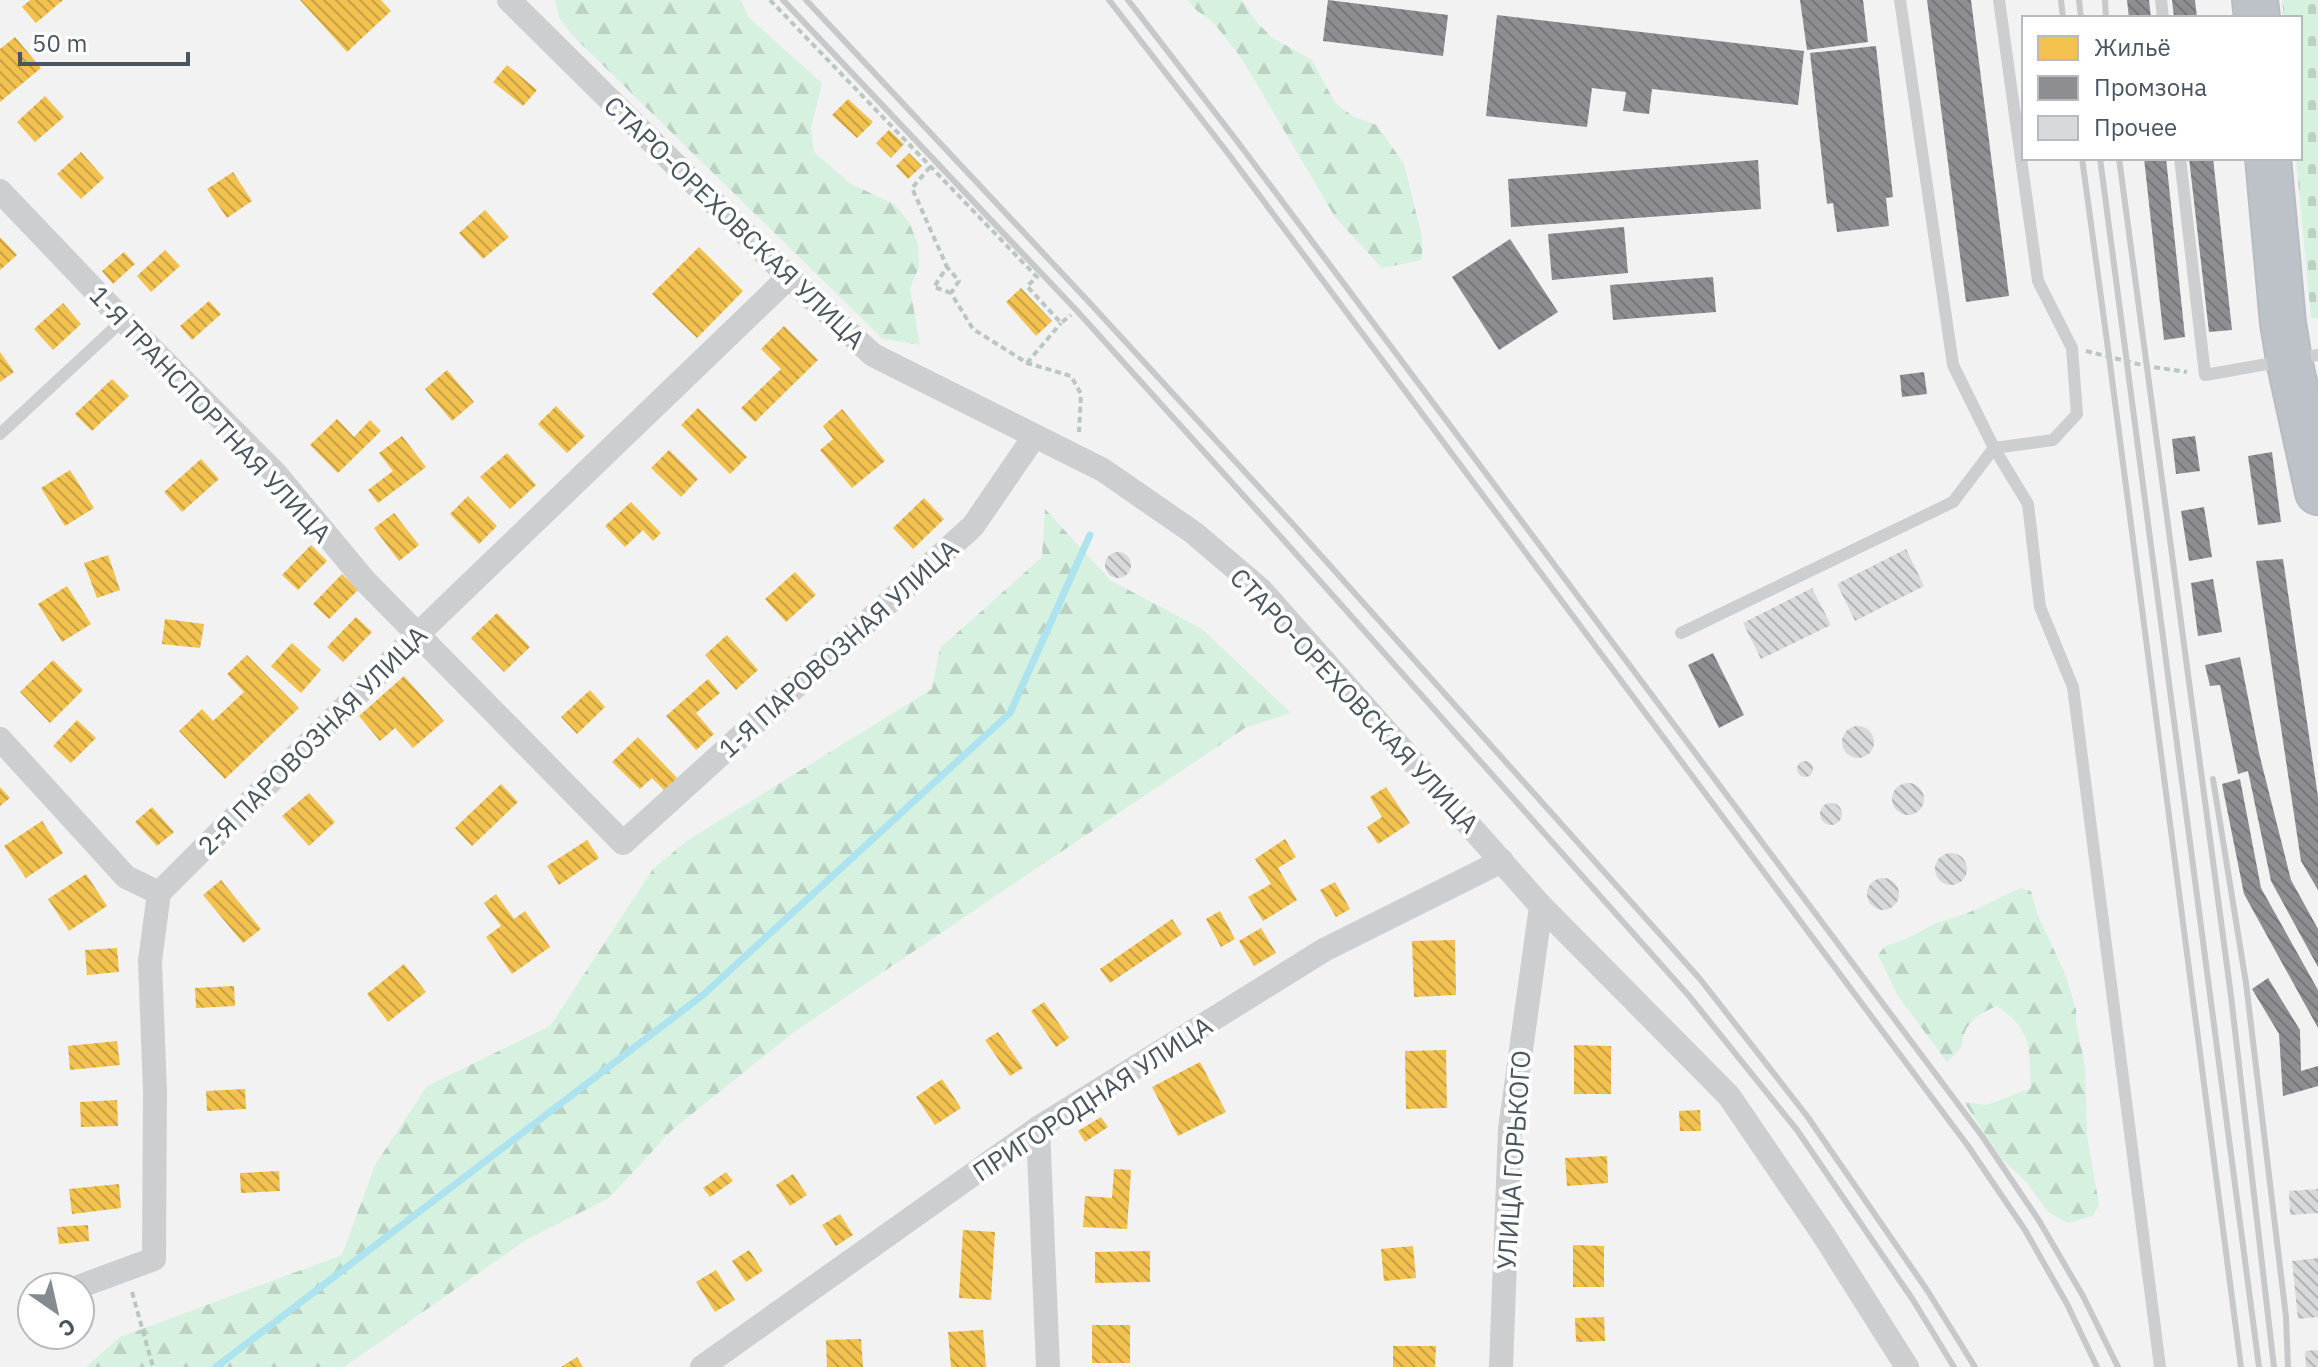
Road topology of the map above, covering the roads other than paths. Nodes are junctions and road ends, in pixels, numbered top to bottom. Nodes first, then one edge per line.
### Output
1 (509, 0) edge
2 (1900, 0) edge
3 (1999, 0) edge
4 (2180, 160) edge
5 (2268, 160) edge
6 (0, 191) edge
7 (789, 277) junction
8 (123, 320) junction
9 (2303, 357) edge
10 (0, 434) edge
11 (1034, 437) junction
12 (1994, 448) junction
13 (2318, 492) edge
14 (1681, 633) dead end
15 (418, 634) junction
16 (0, 739) edge
17 (623, 843) joint
18 (1502, 861) junction
19 (159, 893) junction
20 (1541, 906) junction
21 (1038, 1128) junction
22 (96, 1281) edge
23 (702, 1367) edge
24 (1048, 1367) edge
25 (1501, 1367) edge
26 (1907, 1367) edge
27 (2160, 1367) edge

1 - 7 street, СТАРО-ОРЕХОВСКАЯ УЛИЦА
2 - 12 lane
3 - 12 lane
4 - 9 lane
5 - 9 highway
6 - 8 street, 1-Я ТРАНСПОРТНАЯ УЛИЦА
7 - 11 street, СТАРО-ОРЕХОВСКАЯ УЛИЦА
7 - 15 street, 2-Я ПАРОВОЗНАЯ УЛИЦА
8 - 10 lane
8 - 15 street, 1-Я ТРАНСПОРТНАЯ УЛИЦА
9 - 13 highway
11 - 17 street, 1-Я ПАРОВОЗНАЯ УЛИЦА
11 - 18 street, СТАРО-ОРЕХОВСКАЯ УЛИЦА
12 - 14 lane
12 - 27 lane
15 - 17 street, 1-Я ТРАНСПОРТНАЯ УЛИЦА
15 - 19 street, 2-Я ПАРОВОЗНАЯ УЛИЦА
16 - 19 street
18 - 20 street, СТАРО-ОРЕХОВСКАЯ УЛИЦА
18 - 21 street, ПРИГОРОДНАЯ УЛИЦА
19 - 22 street
20 - 25 street, УЛИЦА ГОРЬКОГО
20 - 26 street, СТАРО-ОРЕХОВСКАЯ УЛИЦА
21 - 23 street, ПРИГОРОДНАЯ УЛИЦА
21 - 24 street

